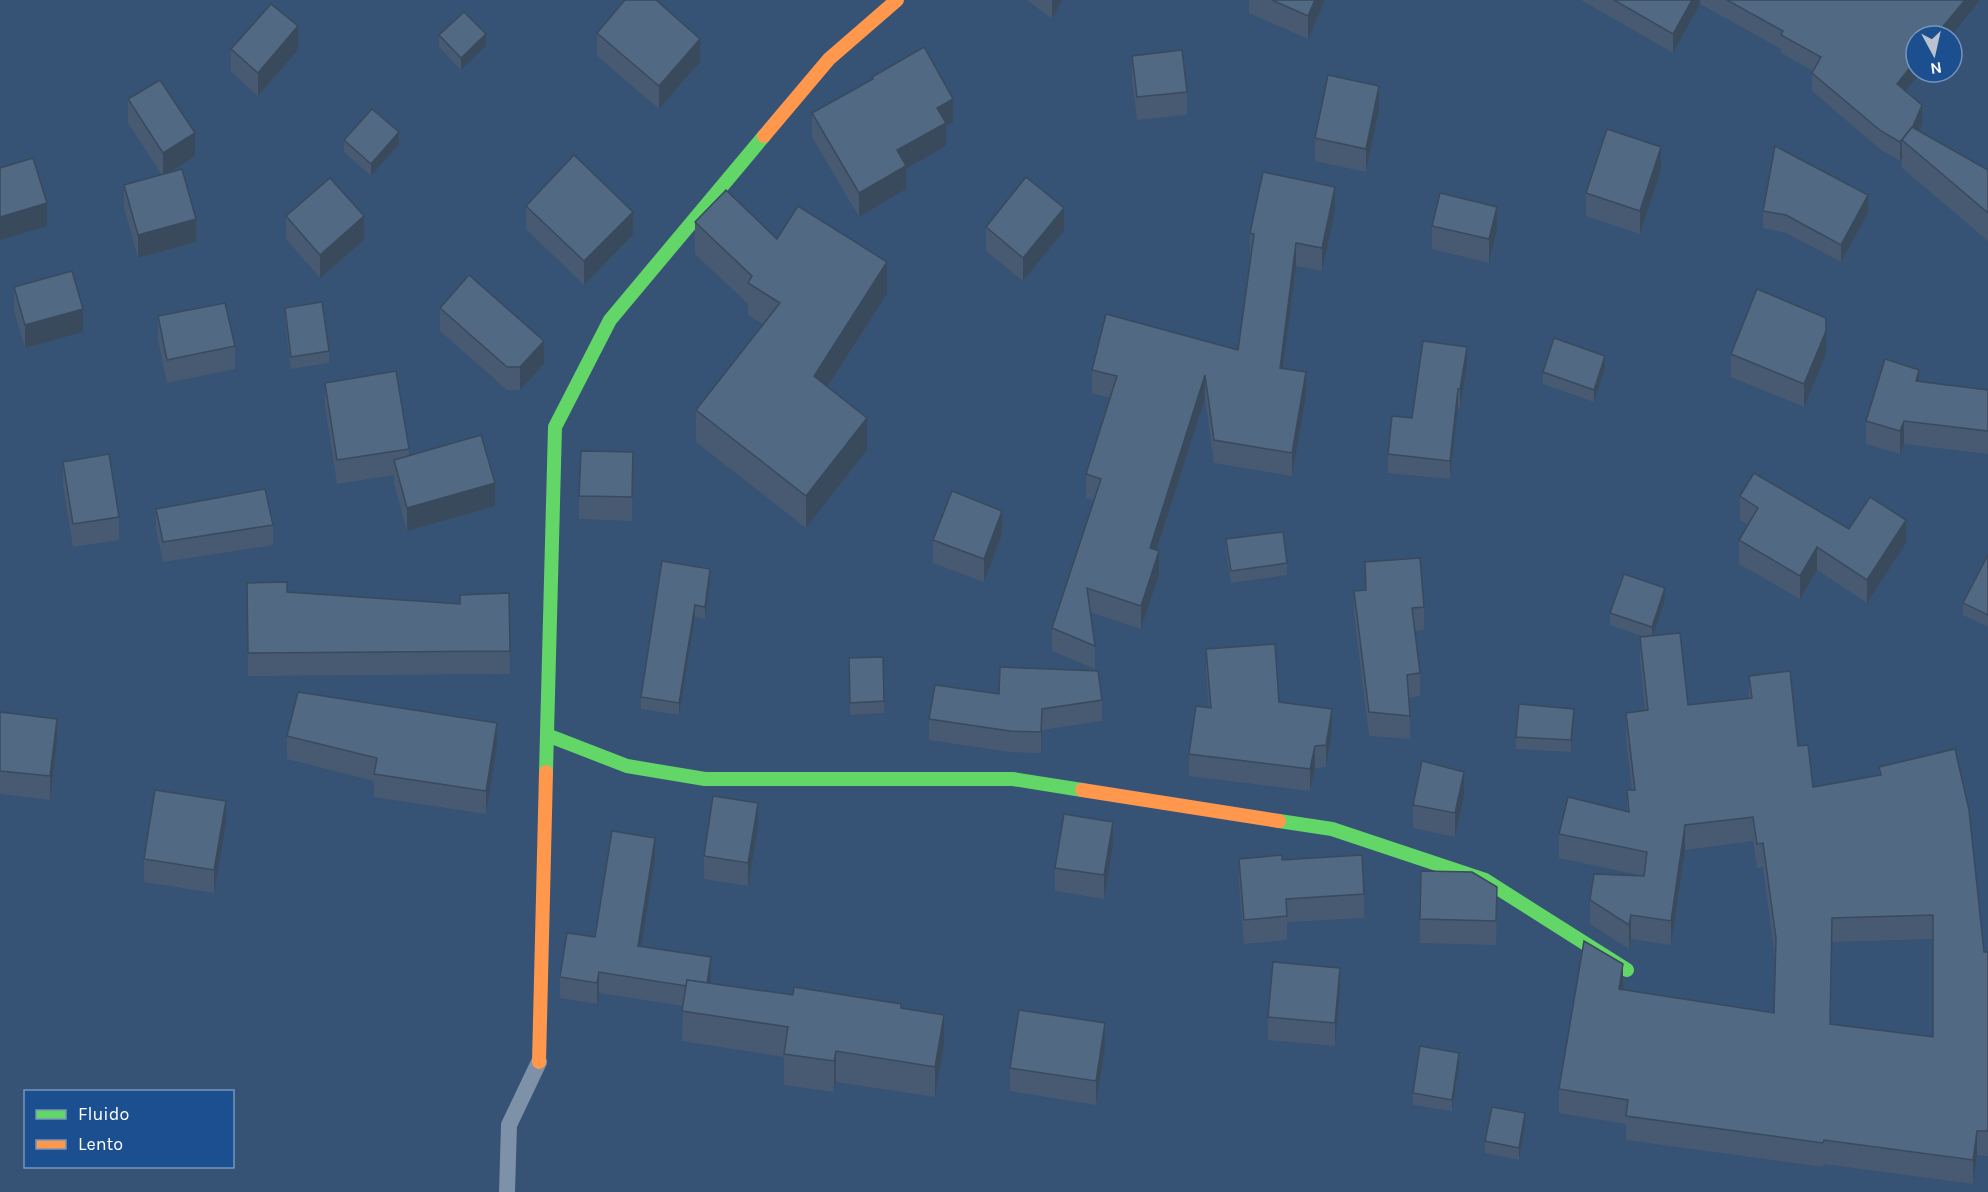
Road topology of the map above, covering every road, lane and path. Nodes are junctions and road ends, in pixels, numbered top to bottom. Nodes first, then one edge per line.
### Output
1 (897, 0) edge
2 (547, 735) junction
3 (1627, 970) dead end
4 (539, 1062) joint
5 (507, 1192) edge

1 - 2 street
2 - 3 street
2 - 4 street
4 - 5 lane

